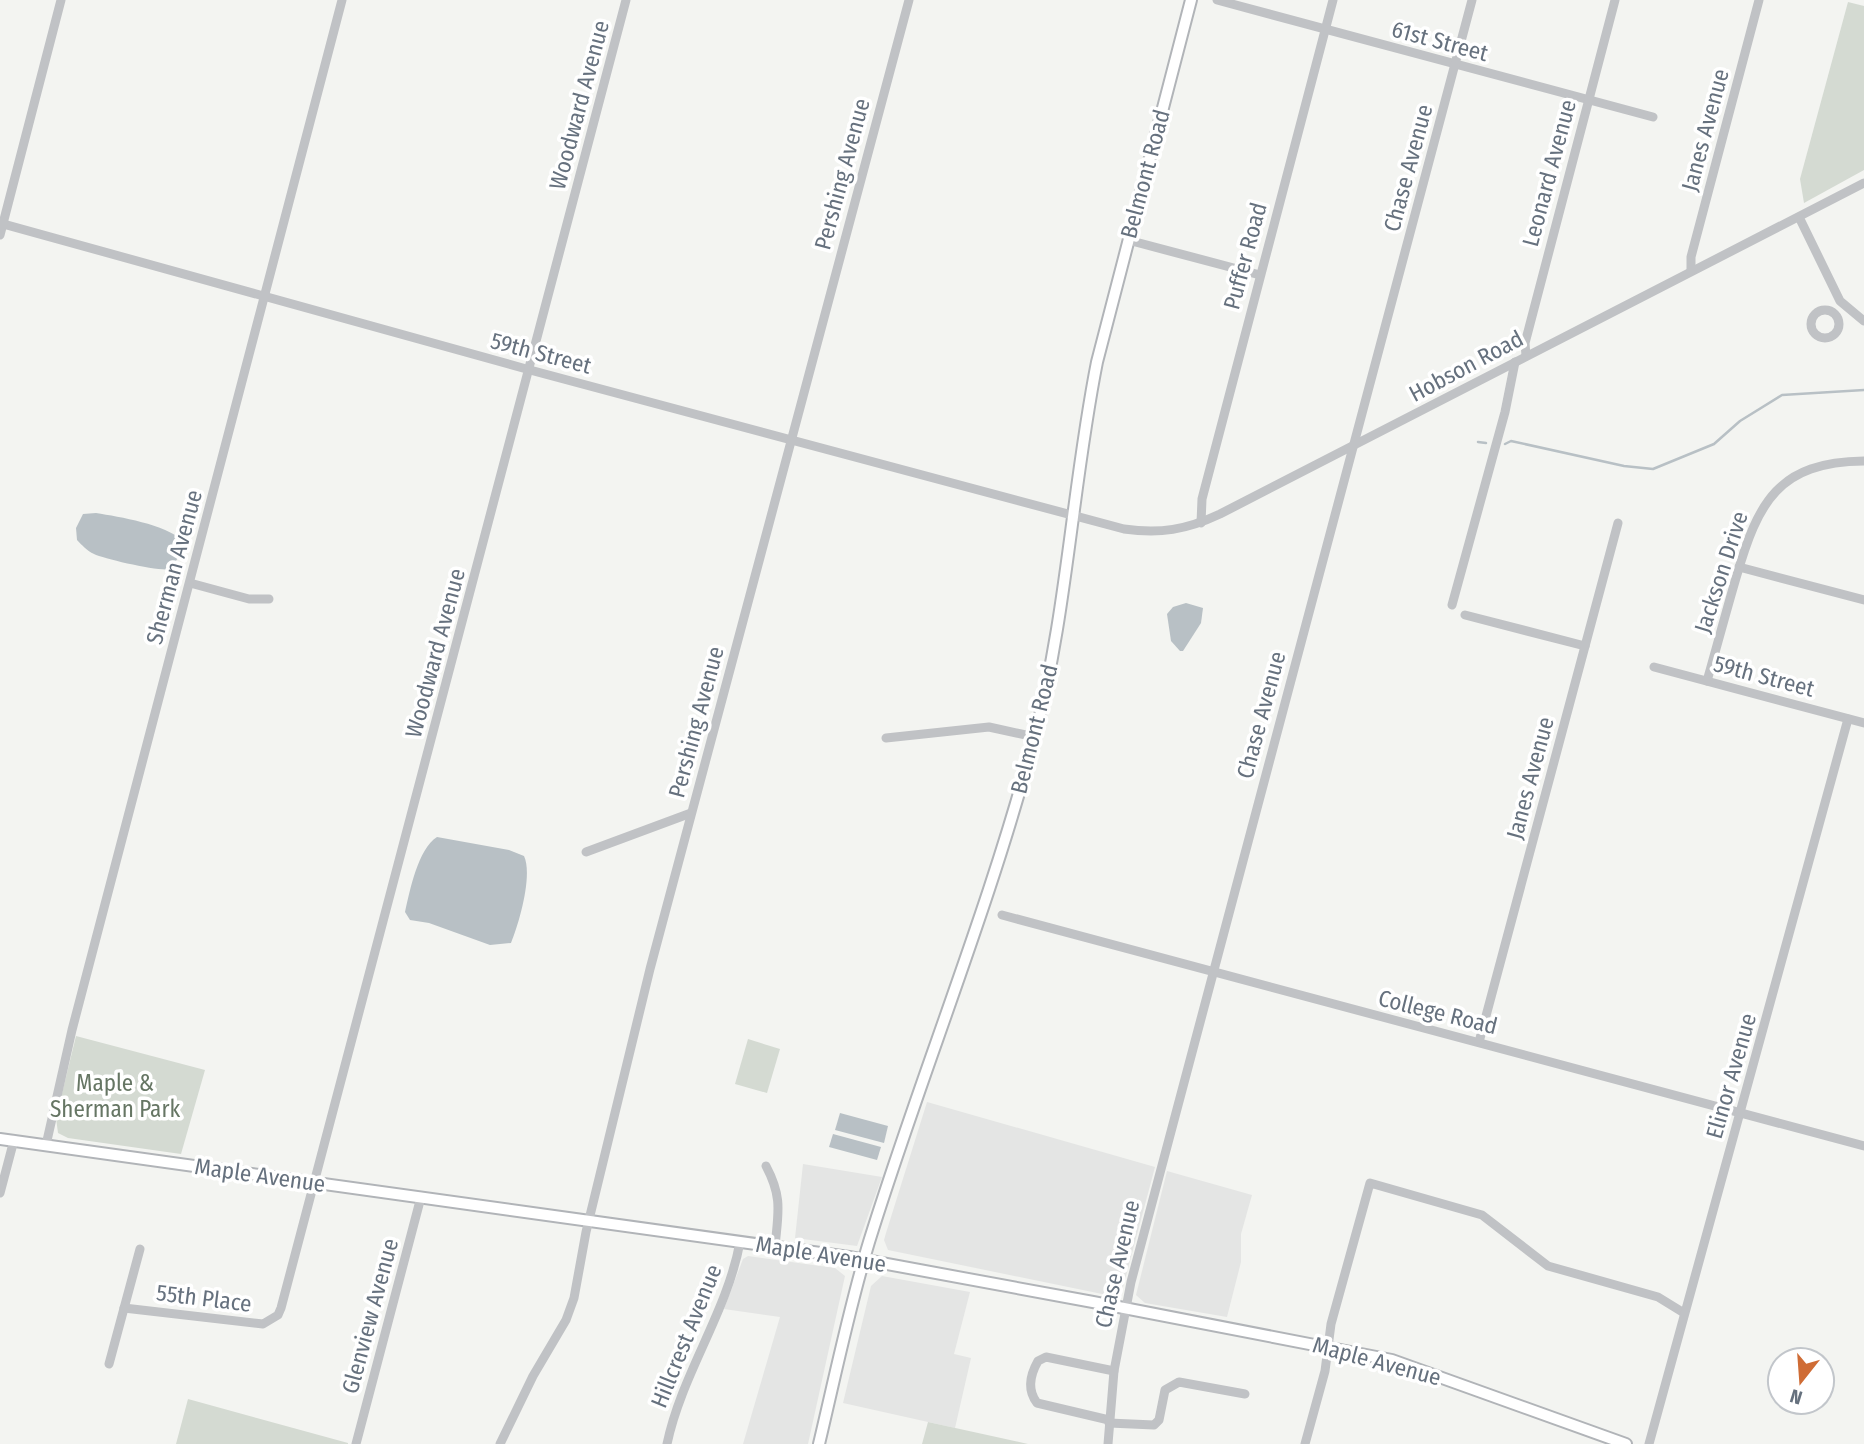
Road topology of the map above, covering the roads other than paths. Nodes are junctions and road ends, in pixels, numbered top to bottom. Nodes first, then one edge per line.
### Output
1 (61, 0) edge
2 (342, 0) edge
3 (626, 0) edge
4 (909, 0) edge
5 (1191, 0) edge
6 (1217, 0) edge
7 (1333, 0) edge
8 (1472, 0) edge
9 (1615, 0) edge
10 (1759, 0) edge
11 (1325, 30) junction
12 (1455, 65) junction
13 (1589, 100) junction
14 (1653, 117) dead end
15 (1864, 183) edge
16 (1799, 217) junction
17 (1, 223) edge
18 (0, 235) edge
19 (1128, 240) junction
20 (1691, 271) junction
21 (1259, 275) junction
22 (264, 296) junction
23 (1846, 309) junction
24 (1836, 316) dead end
25 (1864, 321) edge
26 (1526, 356) junction
27 (1516, 362) junction
28 (530, 370) junction
29 (792, 441) junction
30 (1355, 444) junction
31 (1864, 461) edge
32 (1074, 515) junction
33 (1201, 523) junction
34 (1618, 523) dead end
35 (1739, 567) junction
36 (190, 583) junction
37 (269, 599) dead end
38 (1864, 600) edge
39 (1452, 605) dead end
40 (1465, 615) dead end
41 (1585, 646) junction
42 (1654, 667) dead end
43 (1707, 681) junction
44 (1848, 719) junction
45 (1864, 723) edge
46 (1035, 737) junction
47 (886, 738) dead end
48 (691, 813) junction
49 (586, 852) dead end
50 (1002, 915) dead end
51 (1214, 972) junction
52 (1479, 1042) junction
53 (1741, 1114) junction
54 (0, 1139) edge
55 (14, 1140) junction
56 (46, 1145) junction
57 (1864, 1146) edge
58 (766, 1166) dead end
59 (314, 1182) junction
60 (0, 1193) edge
61 (421, 1197) junction
62 (589, 1221) junction
63 (740, 1242) junction
64 (775, 1247) junction
65 (140, 1249) dead end
66 (864, 1260) junction
67 (124, 1308) junction
68 (1125, 1308) junction
69 (1684, 1313) junction
70 (278, 1315) joint
71 (1328, 1346) junction
72 (109, 1364) dead end
73 (1114, 1371) junction
74 (1245, 1394) dead end
75 (1109, 1421) junction
76 (356, 1444) edge
77 (500, 1444) edge
78 (667, 1444) edge
79 (819, 1444) edge
80 (1108, 1444) edge
81 (1305, 1444) edge
82 (1626, 1444) edge
83 (1649, 1444) edge

1 - 17 street
2 - 22 street, Sherman Avenue
3 - 28 street, Woodward Avenue
4 - 29 street, Pershing Avenue
5 - 19 main road, Belmont Road
6 - 11 street, 61st Street
7 - 11 street, Puffer Road
8 - 12 street, Chase Avenue
9 - 13 street, Leonard Avenue
10 - 20 street, Janes Avenue
11 - 12 street, 61st Street
11 - 21 street, Puffer Road
12 - 13 street, 61st Street
12 - 30 street, Chase Avenue
13 - 14 street, 61st Street
13 - 26 street, Leonard Avenue
15 - 16 street, Hobson Road
16 - 20 street, Hobson Road
16 - 23 street
17 - 18 street
17 - 22 street, 59th Street
19 - 21 street
19 - 32 main road, Belmont Road
20 - 26 street, Hobson Road
21 - 33 street, Puffer Road
22 - 28 street, 59th Street
22 - 36 street, Sherman Avenue
23 - 24 street
23 - 25 street
26 - 27 street, Hobson Road
27 - 30 street, Hobson Road
27 - 39 street
28 - 29 street, 59th Street
28 - 59 street, Woodward Avenue
29 - 32 street, 59th Street
29 - 48 street, Pershing Avenue
30 - 33 street, Hobson Road
30 - 51 street, Chase Avenue
31 - 35 street, Jackson Drive
32 - 33 street, Hobson Road
32 - 46 main road, Belmont Road
34 - 41 street, Janes Avenue
35 - 38 street
35 - 43 street, Jackson Drive
36 - 37 street
36 - 56 street, Sherman Avenue
40 - 41 street
41 - 52 street, Janes Avenue
42 - 43 street, 59th Street
43 - 44 street, 59th Street
44 - 45 street, 59th Street
44 - 53 street, Elinor Avenue
46 - 47 street
46 - 66 main road, Belmont Road
48 - 49 street
48 - 62 street, Pershing Avenue
50 - 51 street, College Road
51 - 52 street, College Road
51 - 68 street, Chase Avenue
52 - 53 street, College Road
53 - 57 street, College Road
53 - 69 street, Elinor Avenue
54 - 55 main road, Maple Avenue
55 - 56 main road, Maple Avenue
55 - 60 street
56 - 59 main road, Maple Avenue
58 - 64 street
59 - 61 main road, Maple Avenue
59 - 70 street, Woodward Avenue
61 - 62 main road, Maple Avenue
61 - 76 street, Glenview Avenue
62 - 63 main road, Maple Avenue
62 - 77 street, Pershing Avenue
63 - 64 main road, Maple Avenue
63 - 78 street, Hillcrest Avenue
64 - 66 main road, Maple Avenue
65 - 67 street
66 - 68 main road, Maple Avenue
66 - 79 main road, Belmont Road
67 - 70 street, 55th Place
67 - 72 street
68 - 71 main road, Maple Avenue
68 - 73 street, Chase Avenue
69 - 71 street
69 - 83 street, Elinor Avenue
71 - 81 street
71 - 82 main road, Maple Avenue
73 - 75 street, Chase Avenue
73 - 75 street
74 - 75 street
75 - 80 street, Chase Avenue

